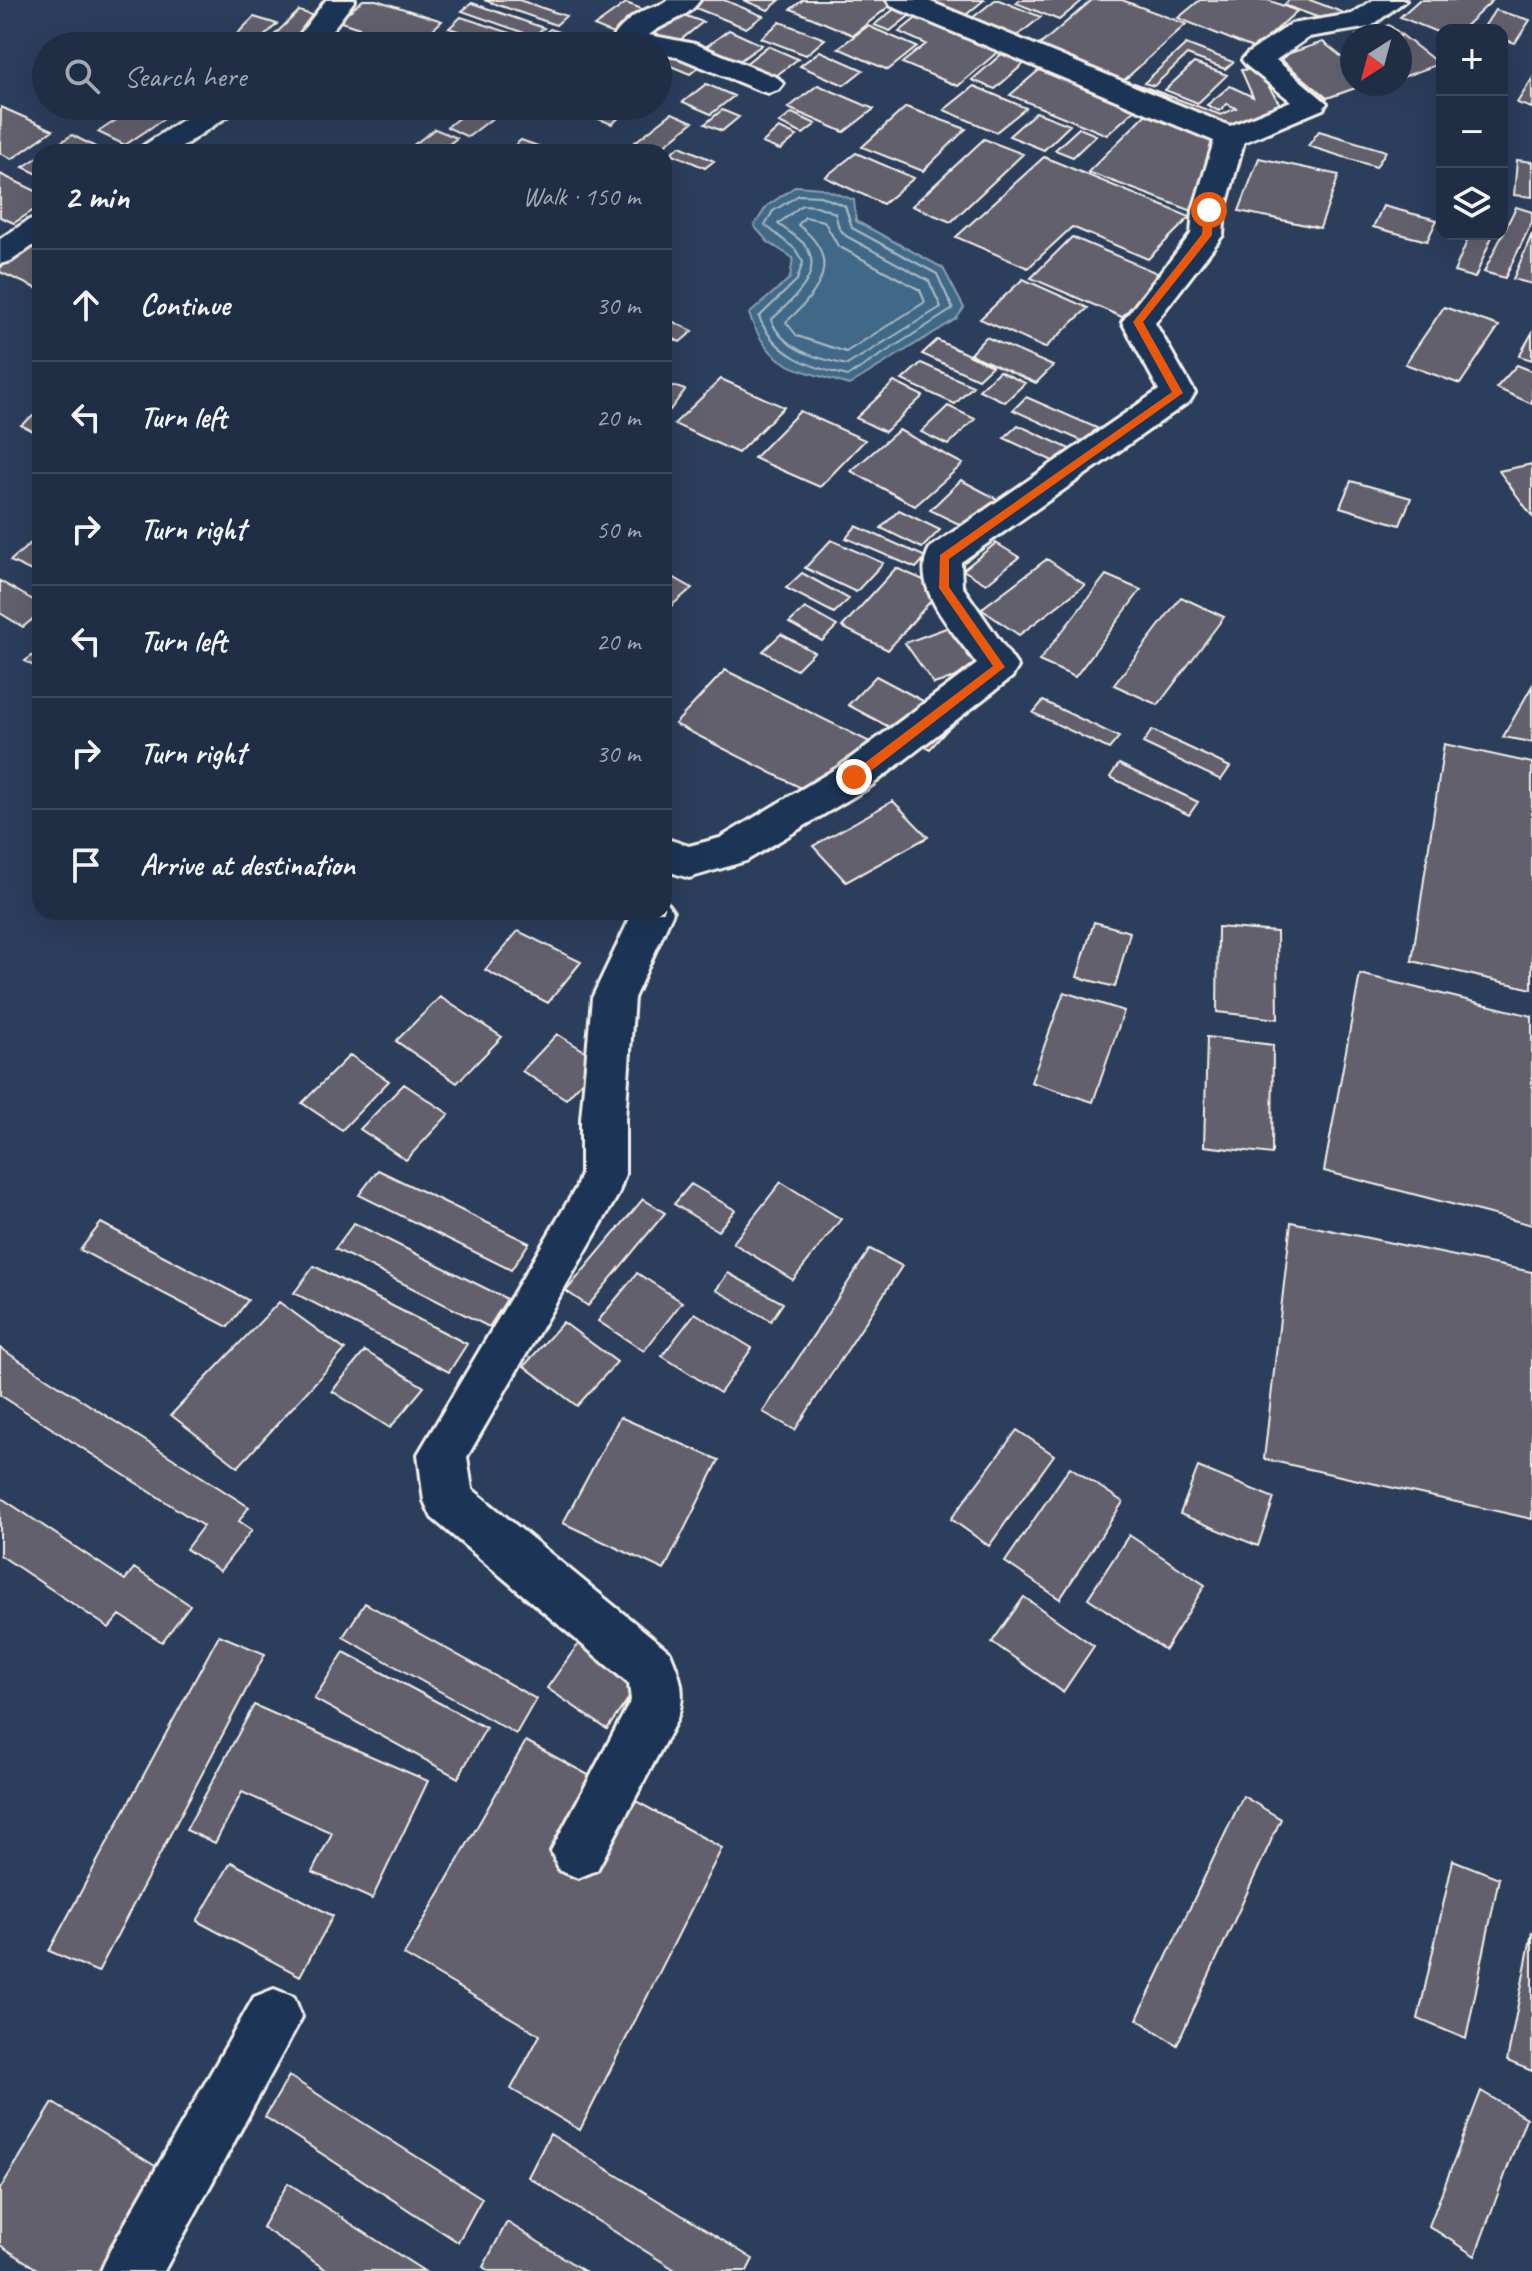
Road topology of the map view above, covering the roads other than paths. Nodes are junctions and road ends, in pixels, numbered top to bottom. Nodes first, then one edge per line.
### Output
1 (341, 0) edge
2 (686, 0) edge
3 (901, 0) edge
4 (1392, 0) edge
5 (316, 32) edge
6 (635, 32) edge
7 (672, 48) edge
8 (768, 84) dead end
9 (202, 120) edge
10 (1230, 137) junction
11 (166, 144) edge
12 (32, 232) edge
13 (0, 254) edge
14 (676, 858) edge
15 (649, 920) edge
16 (578, 1851) dead end
17 (274, 2017) dead end
18 (131, 2271) edge

1 - 5 street
2 - 6 street
3 - 10 street
4 - 10 street
7 - 8 street
9 - 11 street
10 - 14 street
12 - 13 street
15 - 16 street
17 - 18 street

